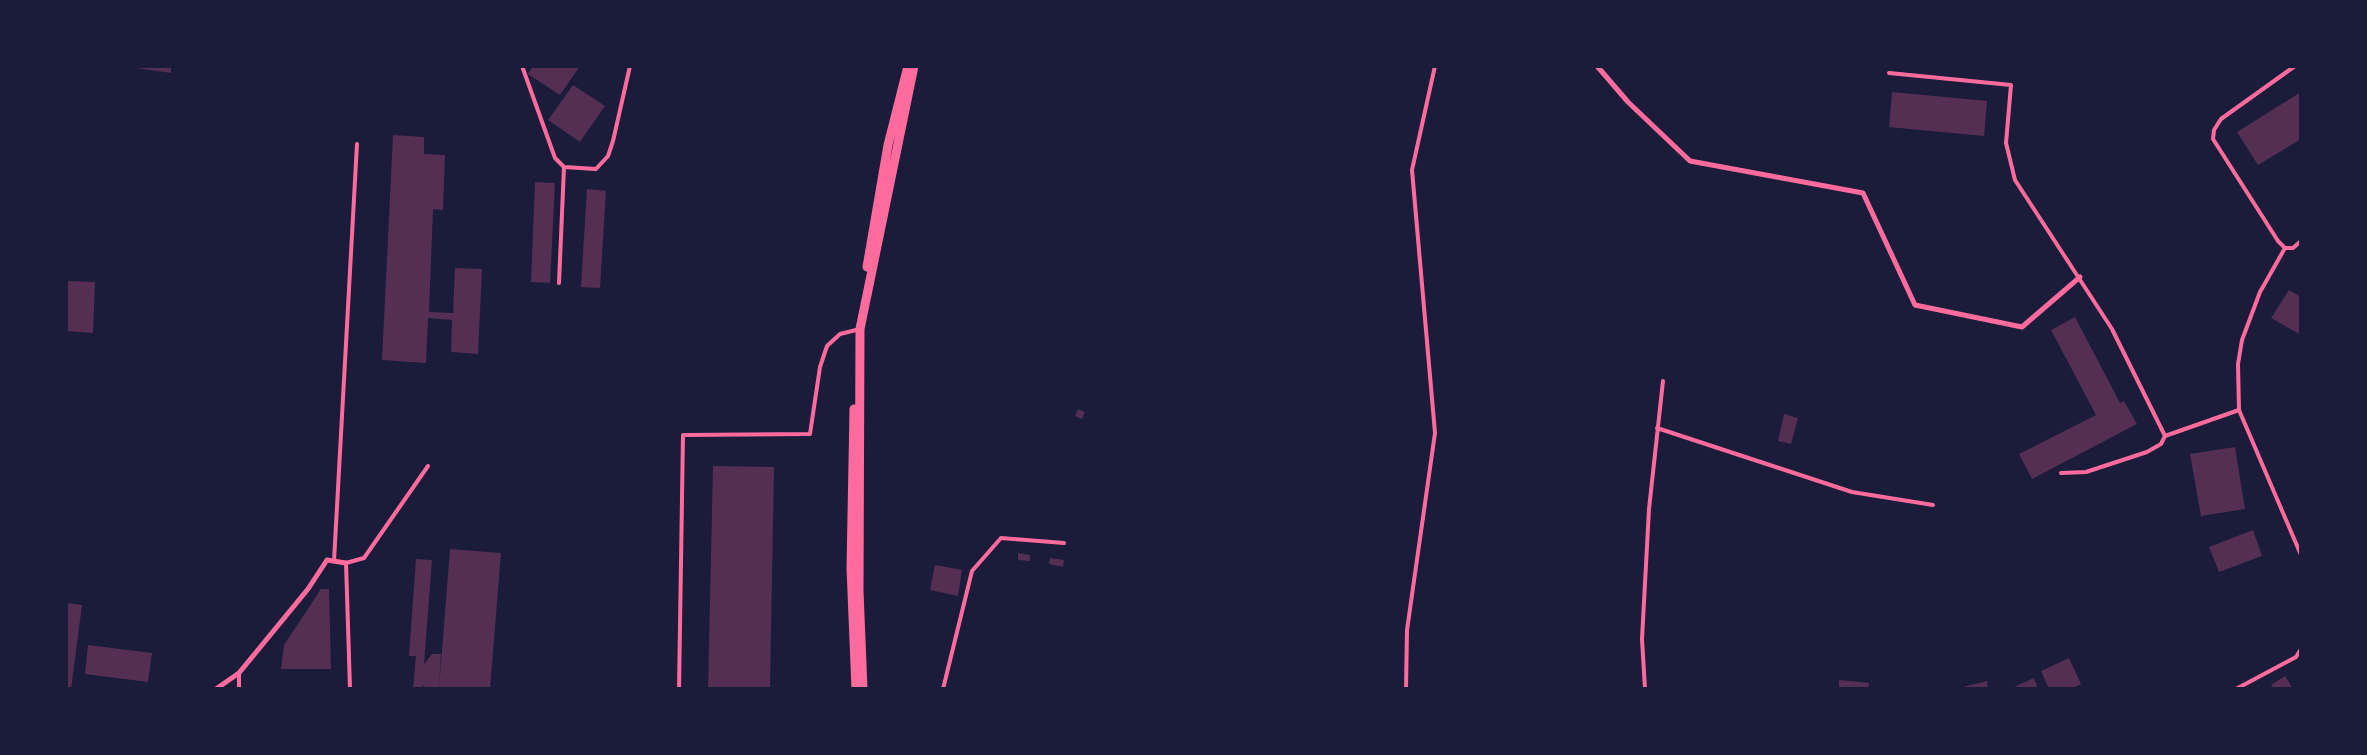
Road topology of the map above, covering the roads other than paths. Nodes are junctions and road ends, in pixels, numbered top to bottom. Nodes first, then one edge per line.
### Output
1 (522, 66) edge
2 (630, 66) edge
3 (908, 66) edge
4 (914, 66) edge
5 (1434, 66) edge
6 (1597, 66) edge
7 (2294, 66) edge
8 (1889, 74) dead end
9 (357, 144) dead end
10 (564, 167) junction
11 (2301, 241) edge
12 (2285, 248) junction
13 (2080, 277) junction
14 (559, 283) dead end
15 (858, 330) junction
16 (1663, 381) dead end
17 (2239, 410) junction
18 (1657, 428) junction
19 (2165, 436) junction
20 (428, 466) dead end
21 (2061, 473) dead end
22 (1933, 505) dead end
23 (1064, 543) dead end
24 (2301, 555) edge
25 (334, 561) junction
26 (346, 563) junction
27 (2301, 649) edge
28 (239, 673) junction
29 (216, 689) edge
30 (239, 689) edge
31 (350, 689) edge
32 (679, 689) edge
33 (856, 689) edge
34 (863, 689) edge
35 (943, 689) edge
36 (1406, 689) edge
37 (1645, 689) edge
38 (2236, 689) edge

1 - 10 lane
2 - 10 lane
3 - 15 street
4 - 15 street
5 - 36 lane
6 - 13 street
7 - 12 lane
8 - 13 lane
9 - 25 lane
10 - 14 lane
11 - 12 lane
12 - 17 lane
13 - 19 lane
15 - 32 lane
15 - 33 street
15 - 34 street
16 - 18 lane
17 - 19 lane
17 - 24 lane
18 - 22 lane
18 - 37 lane
19 - 21 lane
20 - 26 lane
23 - 35 lane
25 - 26 street
25 - 28 street
26 - 31 lane
27 - 38 lane
28 - 29 street
28 - 30 lane

